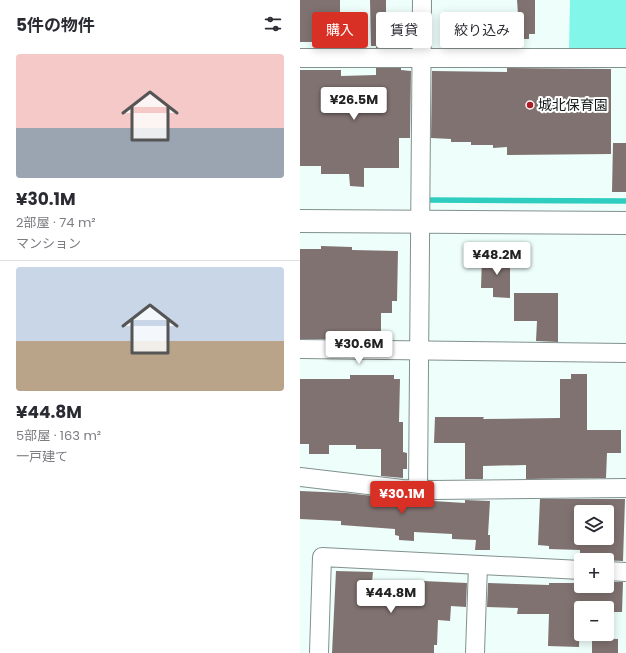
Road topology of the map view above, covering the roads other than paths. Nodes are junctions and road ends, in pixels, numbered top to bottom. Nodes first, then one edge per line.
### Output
1 (422, 0) edge
2 (300, 58) edge
3 (421, 58) junction
4 (626, 58) edge
5 (300, 222) edge
6 (420, 222) junction
7 (626, 223) edge
8 (300, 349) edge
9 (418, 351) junction
10 (626, 353) edge
11 (300, 477) edge
12 (626, 488) edge
13 (418, 489) junction
14 (478, 565) junction
15 (574, 570) edge
16 (614, 571) edge
17 (626, 572) edge
18 (319, 653) edge
19 (475, 653) edge

1 - 3 street
2 - 3 street
3 - 4 street
3 - 6 street
5 - 6 street
6 - 7 street
6 - 9 street
8 - 9 street
9 - 10 street
9 - 13 street
11 - 13 street
12 - 13 street
14 - 15 street
14 - 18 street
14 - 19 street
16 - 17 street

